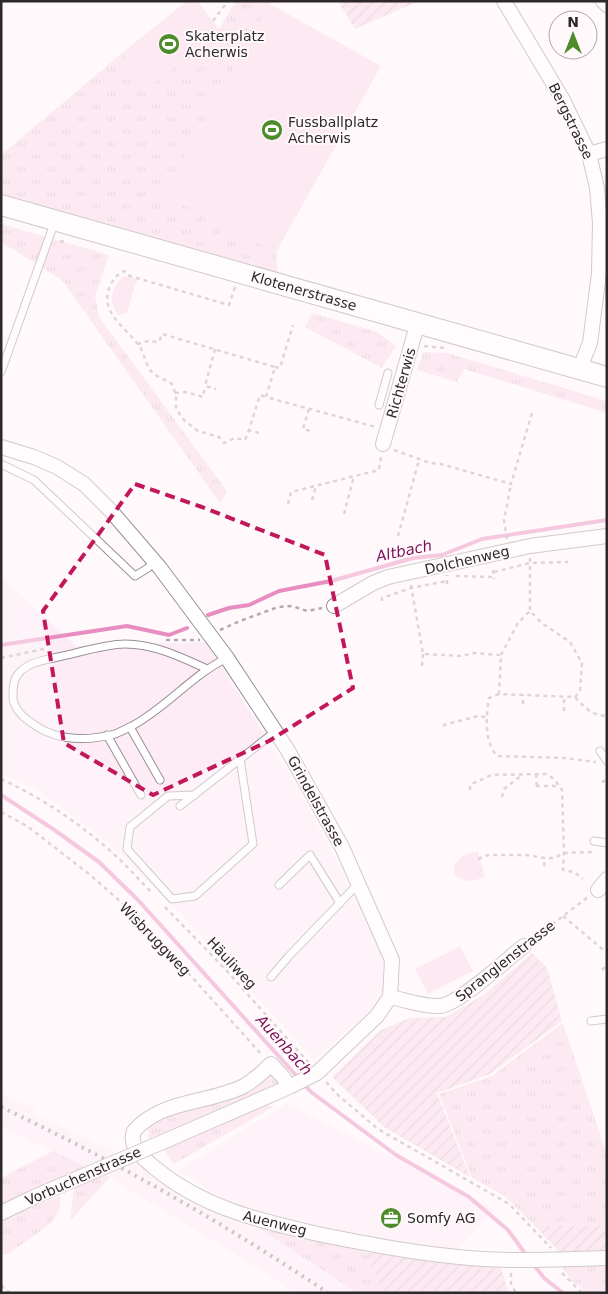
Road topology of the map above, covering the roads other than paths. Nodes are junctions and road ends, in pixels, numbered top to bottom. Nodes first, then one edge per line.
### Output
1 (504, 1) edge
2 (603, 1) edge
3 (607, 5) edge
4 (607, 149) edge
5 (590, 154) junction
6 (1, 205) edge
7 (55, 220) junction
8 (418, 322) junction
9 (579, 370) junction
10 (1, 372) edge
11 (388, 373) dead end
12 (607, 377) edge
13 (379, 405) dead end
14 (385, 437) road end
15 (1, 447) edge
16 (1, 464) edge
17 (607, 536) edge
18 (154, 561) junction
19 (329, 607) road end
20 (227, 658) junction
21 (207, 669) junction
22 (130, 726) junction
23 (276, 731) junction
24 (107, 735) junction
25 (600, 751) dead end
26 (240, 759) junction
27 (607, 761) edge
28 (160, 780) dead end
29 (140, 795) dead end
30 (194, 795) junction
31 (180, 806) dead end
32 (594, 841) dead end
33 (607, 843) edge
34 (359, 883) junction
35 (279, 885) dead end
36 (340, 903) junction
37 (524, 946) road end
38 (271, 977) dead end
39 (390, 997) junction
40 (607, 1019) edge
41 (591, 1020) dead end
42 (303, 1080) junction
43 (1, 1213) edge
44 (607, 1258) edge

1 - 5 street, Bergstrasse
2 - 3 street
4 - 5 street
5 - 9 street, Bergstrasse
6 - 7 main road, Klotenerstrasse
7 - 8 main road, Klotenerstrasse
7 - 10 lane
8 - 9 main road, Klotenerstrasse
8 - 14 street, Richterwis
9 - 12 main road, Klotenerstrasse
11 - 13 lane
15 - 18 street, Grindelstrasse
16 - 18 lane
17 - 19 street, Dolchenweg
18 - 20 street, Grindelstrasse
20 - 21 lane
20 - 23 street, Grindelstrasse
21 - 22 lane
21 - 24 lane
22 - 24 lane
22 - 28 lane
23 - 26 lane
23 - 34 street, Grindelstrasse
24 - 29 lane
25 - 27 lane
26 - 30 lane
26 - 30 lane
30 - 31 lane
32 - 33 lane
34 - 36 lane
34 - 39 street, Grindelstrasse
35 - 36 lane
36 - 38 lane
37 - 39 street, Spranglenstrasse
39 - 42 street
40 - 41 lane
42 - 43 street, Vorbuchenstrasse, bridge
42 - 44 street, Auenweg

